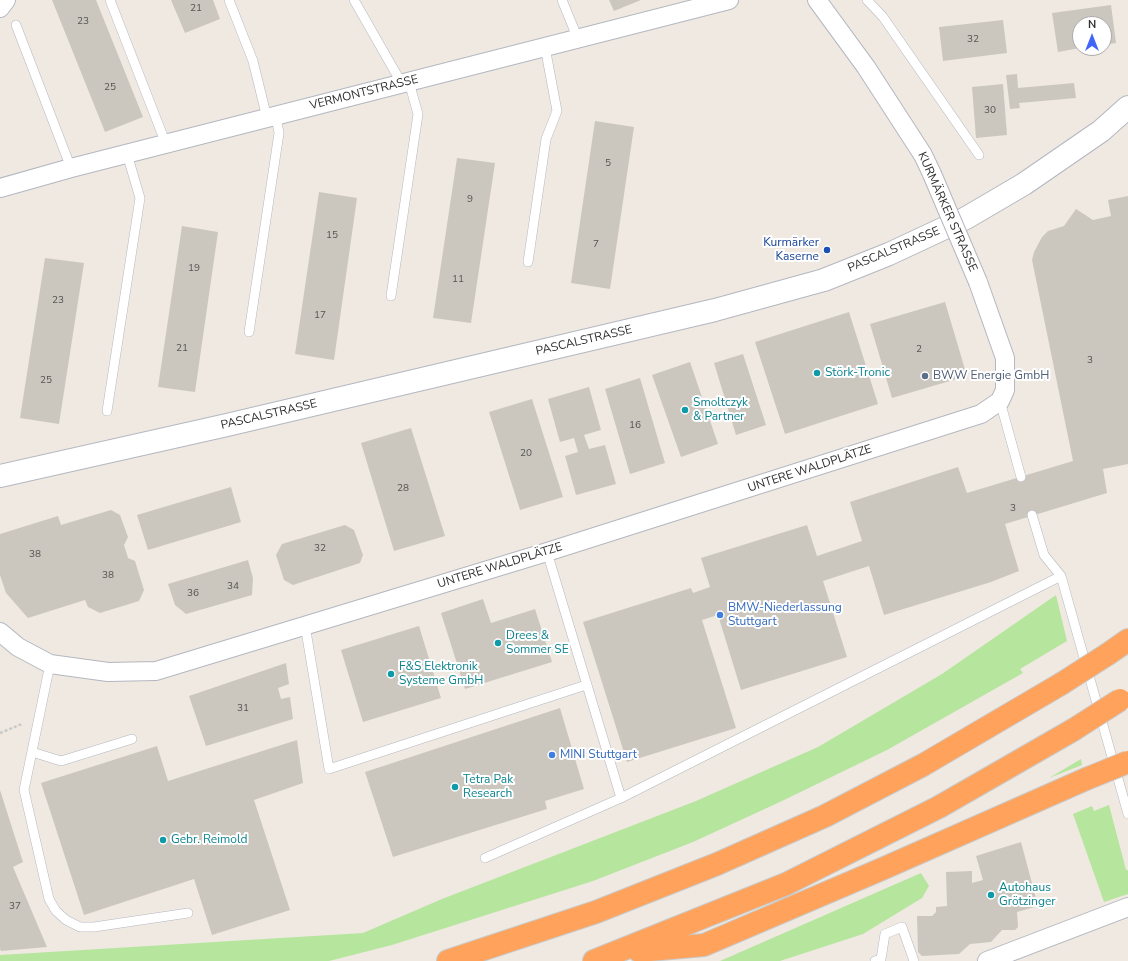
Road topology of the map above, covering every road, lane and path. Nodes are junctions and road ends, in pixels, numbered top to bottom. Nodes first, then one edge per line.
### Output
1 (6, 0) edge
2 (110, 0) edge
3 (229, 0) edge
4 (354, 0) edge
5 (562, 0) edge
6 (729, 0) edge
7 (817, 0) edge
8 (867, 0) edge
9 (0, 8) edge
10 (16, 25) dead end
11 (578, 39) junction
12 (545, 47) junction
13 (406, 83) junction
14 (1128, 107) edge
15 (271, 117) junction
16 (166, 144) junction
17 (127, 154) junction
18 (979, 155) dead end
19 (71, 168) junction
20 (0, 188) edge
21 (528, 262) dead end
22 (391, 296) dead end
23 (249, 332) dead end
24 (1000, 401) junction
25 (107, 411) dead end
26 (0, 476) edge
27 (1021, 476) dead end
28 (1032, 515) dead end
29 (546, 552) junction
30 (1061, 576) junction
31 (305, 625) junction
32 (0, 632) edge
33 (1128, 640) edge
34 (50, 664) junction
35 (586, 685) junction
36 (1124, 698) edge
37 (132, 739) dead end
38 (32, 752) junction
39 (1128, 762) edge
40 (621, 798) junction
41 (1128, 814) edge
42 (484, 858) dead end
43 (1126, 908) edge
44 (188, 913) dead end
45 (616, 953) junction
46 (448, 961) edge
47 (594, 961) edge
48 (876, 961) edge
49 (914, 961) edge
50 (987, 961) edge

1 - 9 street
2 - 16 lane
3 - 15 lane
4 - 13 lane
5 - 11 lane
6 - 11 street, VERMONTSTRASSE
7 - 24 street, KURMÄRKER STRASSE, bridge
8 - 18 lane
10 - 19 lane
11 - 12 street, VERMONTSTRASSE
12 - 13 street, VERMONTSTRASSE
12 - 21 lane
13 - 15 street, VERMONTSTRASSE
13 - 22 lane
14 - 26 street, PASCALSTRASSE
15 - 16 street, VERMONTSTRASSE
15 - 23 lane
16 - 17 street, VERMONTSTRASSE
17 - 19 street, VERMONTSTRASSE
17 - 25 lane
19 - 20 street, VERMONTSTRASSE
24 - 27 lane
24 - 29 street, UNTERE WALDPLÄTZE
28 - 30 lane
29 - 31 street, UNTERE WALDPLÄTZE
29 - 35 lane
30 - 40 lane
30 - 41 lane
31 - 34 street, UNTERE WALDPLÄTZE
31 - 35 lane
32 - 34 street, UNTERE WALDPLÄTZE
33 - 46 highway, bridge
34 - 38 lane
35 - 40 lane
36 - 45 highway, bridge
37 - 38 lane
38 - 44 lane
39 - 45 highway, bridge
40 - 42 lane
43 - 50 street
45 - 47 highway
48 - 49 lane

